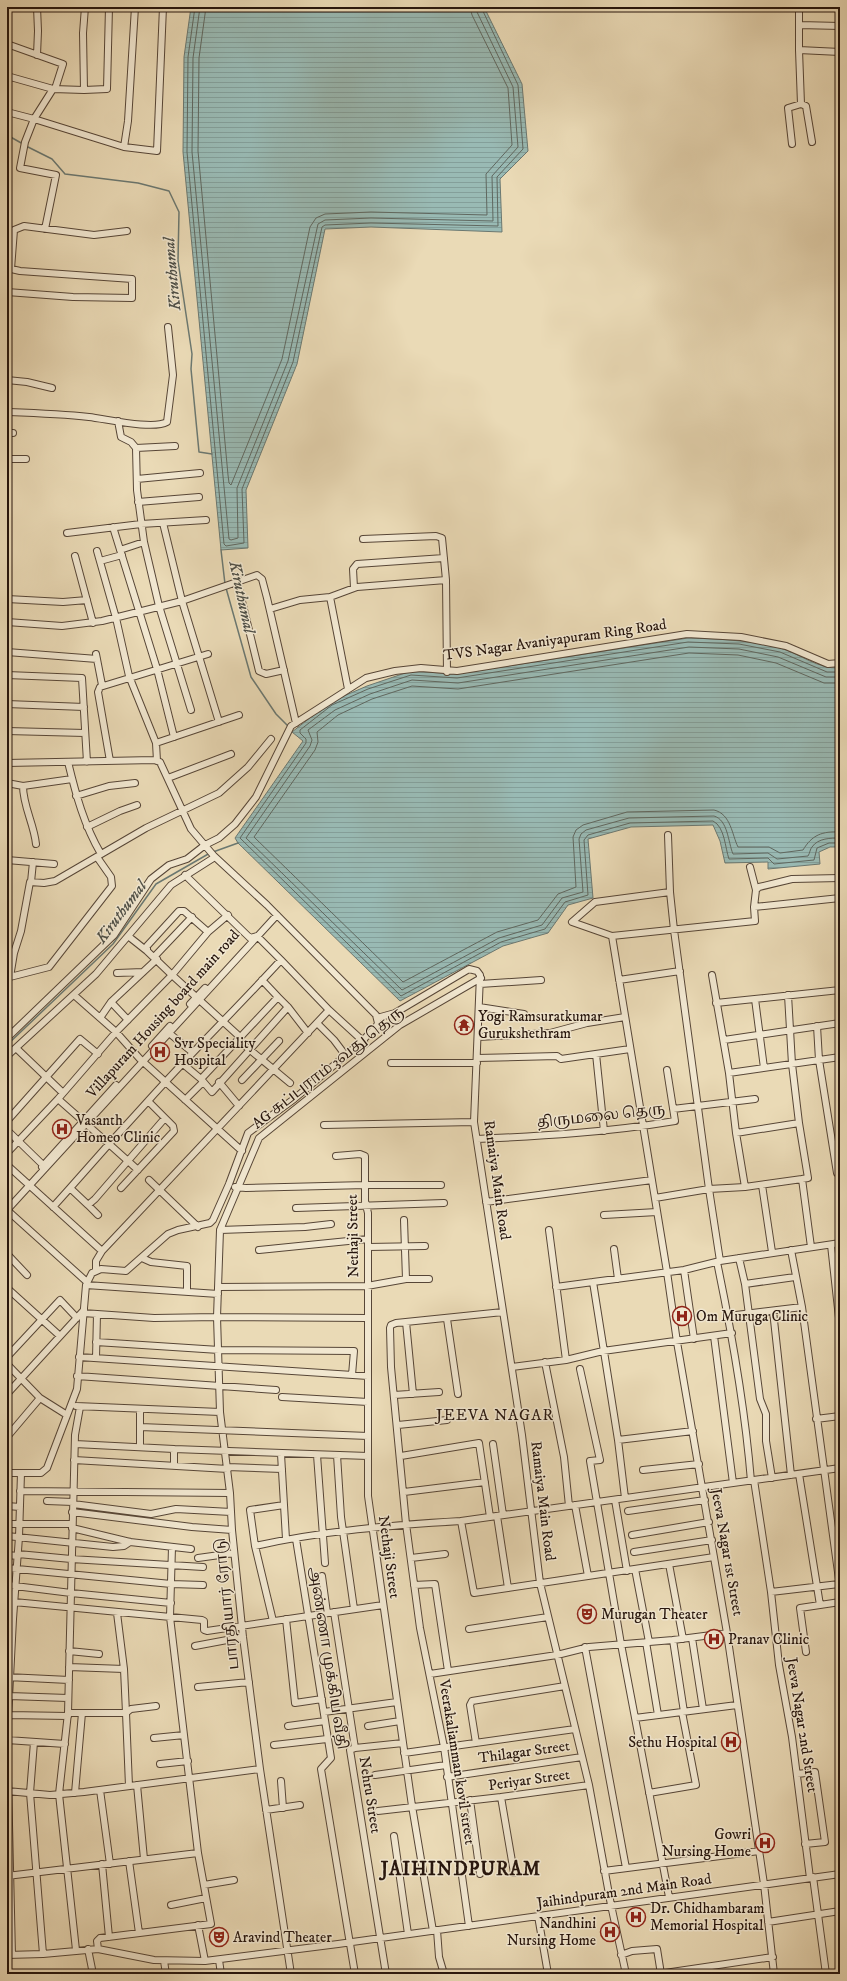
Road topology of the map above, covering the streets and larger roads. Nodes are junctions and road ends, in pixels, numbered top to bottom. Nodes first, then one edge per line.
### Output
1 (37, 7) edge
2 (85, 7) edge
3 (109, 7) edge
4 (135, 7) edge
5 (163, 7) edge
6 (799, 7) edge
7 (799, 25) junction
8 (840, 26) edge
9 (7, 44) edge
10 (799, 50) junction
11 (840, 52) edge
12 (37, 55) junction
13 (7, 76) edge
14 (54, 89) junction
15 (84, 90) junction
16 (801, 104) junction
17 (7, 112) edge
18 (34, 119) junction
19 (812, 142) dead end
20 (792, 144) dead end
21 (124, 147) junction
22 (45, 228) junction
23 (127, 231) dead end
24 (9, 269) edge
25 (7, 292) edge
26 (168, 327) dead end
27 (7, 380) edge
28 (52, 388) dead end
29 (7, 412) edge
30 (118, 421) junction
31 (175, 446) dead end
32 (136, 448) junction
33 (7, 459) edge
34 (26, 459) dead end
35 (200, 473) dead end
36 (137, 479) junction
37 (199, 497) dead end
38 (138, 502) junction
39 (206, 520) dead end
40 (163, 523) junction
41 (142, 524) junction
42 (113, 528) junction
43 (67, 533) dead end
44 (363, 539) dead end
45 (144, 542) junction
46 (97, 551) dead end
47 (121, 552) junction
48 (74, 556) dead end
49 (444, 558) junction
50 (100, 562) junction
51 (446, 580) junction
52 (237, 581) junction
53 (354, 588) junction
54 (330, 597) junction
55 (7, 599) edge
56 (86, 600) junction
57 (182, 601) junction
58 (159, 606) junction
59 (270, 609) junction
60 (139, 612) junction
61 (116, 618) junction
62 (7, 622) edge
63 (93, 623) junction
64 (7, 652) edge
65 (208, 654) dead end
66 (198, 656) junction
67 (176, 663) junction
68 (840, 663) edge
69 (157, 669) junction
70 (284, 670) junction
71 (447, 672) junction
72 (7, 675) edge
73 (129, 676) junction
74 (102, 686) junction
75 (348, 689) junction
76 (7, 704) edge
77 (84, 707) junction
78 (191, 710) dead end
79 (239, 715) dead end
80 (219, 722) junction
81 (292, 726) junction
82 (7, 731) edge
83 (85, 733) junction
84 (174, 737) junction
85 (271, 739) dead end
86 (156, 743) junction
87 (231, 754) dead end
88 (157, 760) junction
89 (110, 761) junction
90 (68, 762) junction
91 (87, 762) junction
92 (7, 763) edge
93 (168, 778) junction
94 (72, 779) junction
95 (7, 783) edge
96 (136, 783) dead end
97 (23, 786) junction
98 (76, 796) junction
99 (137, 805) dead end
100 (182, 810) junction
101 (87, 827) junction
102 (668, 835) dead end
103 (36, 844) dead end
104 (207, 847) junction
105 (99, 856) junction
106 (214, 857) junction
107 (7, 860) edge
108 (33, 862) junction
109 (54, 864) dead end
110 (750, 868) dead end
111 (185, 875) junction
112 (840, 878) edge
113 (31, 882) junction
114 (756, 890) junction
115 (670, 892) junction
116 (840, 898) edge
117 (754, 907) junction
118 (275, 914) junction
119 (228, 915) junction
120 (192, 917) junction
121 (674, 930) junction
122 (208, 932) junction
123 (128, 936) junction
124 (257, 936) junction
125 (612, 936) junction
126 (250, 938) junction
127 (148, 950) junction
128 (155, 958) junction
129 (281, 960) junction
130 (680, 971) junction
131 (143, 972) junction
132 (117, 973) dead end
133 (172, 975) junction
134 (712, 975) dead end
135 (8, 977) edge
136 (479, 977) junction
137 (262, 980) junction
138 (541, 980) dead end
139 (619, 980) junction
140 (840, 990) edge
141 (74, 995) junction
142 (788, 995) junction
143 (278, 997) junction
144 (198, 998) junction
145 (755, 999) junction
146 (111, 1002) junction
147 (716, 1003) junction
148 (288, 1007) junction
149 (479, 1007) junction
150 (329, 1010) junction
151 (524, 1014) dead end
152 (625, 1017) junction
153 (100, 1018) junction
154 (377, 1018) junction
155 (128, 1020) junction
156 (224, 1022) junction
157 (317, 1023) junction
158 (840, 1023) edge
159 (817, 1026) junction
160 (791, 1029) junction
161 (116, 1032) junction
162 (169, 1033) junction
163 (308, 1033) junction
164 (760, 1034) junction
165 (478, 1037) junction
166 (7, 1038) edge
167 (239, 1038) junction
168 (724, 1040) junction
169 (280, 1041) dead end
170 (366, 1044) junction
171 (16, 1048) junction
172 (630, 1049) junction
173 (248, 1050) junction
174 (192, 1052) junction
175 (98, 1054) junction
176 (596, 1054) junction
177 (7, 1056) edge
178 (346, 1056) junction
179 (840, 1057) edge
180 (142, 1060) junction
181 (262, 1060) junction
182 (477, 1060) junction
183 (819, 1060) junction
184 (391, 1062) dead end
185 (183, 1064) junction
186 (792, 1064) junction
187 (764, 1068) junction
188 (274, 1069) junction
189 (667, 1070) dead end
190 (729, 1073) junction
191 (46, 1076) junction
192 (242, 1080) dead end
193 (201, 1081) junction
194 (166, 1082) junction
195 (219, 1082) junction
196 (290, 1083) dead end
197 (319, 1084) junction
198 (63, 1093) junction
199 (58, 1098) junction
200 (755, 1099) dead end
201 (185, 1100) junction
202 (148, 1101) junction
203 (298, 1102) junction
204 (732, 1102) junction
205 (239, 1106) junction
206 (698, 1107) junction
207 (673, 1109) junction
208 (166, 1118) junction
209 (7, 1121) edge
210 (474, 1122) junction
211 (84, 1123) junction
212 (799, 1123) junction
213 (324, 1125) dead end
214 (265, 1127) junction
215 (643, 1127) junction
216 (218, 1129) junction
217 (7, 1130) edge
218 (604, 1130) junction
219 (736, 1133) junction
220 (477, 1139) junction
221 (19, 1142) junction
222 (109, 1144) junction
223 (242, 1151) junction
224 (7, 1154) edge
225 (336, 1156) dead end
226 (127, 1161) junction
227 (7, 1165) edge
228 (43, 1165) junction
229 (138, 1170) junction
230 (840, 1173) edge
231 (802, 1179) junction
232 (149, 1180) dead end
233 (652, 1180) junction
234 (29, 1184) junction
235 (366, 1185) junction
236 (441, 1185) dead end
237 (762, 1185) junction
238 (233, 1186) junction
239 (745, 1187) junction
240 (70, 1188) junction
241 (121, 1188) dead end
242 (161, 1189) junction
243 (708, 1189) junction
244 (655, 1198) junction
245 (486, 1202) junction
246 (444, 1203) dead end
247 (7, 1205) edge
248 (88, 1205) junction
249 (366, 1206) junction
250 (53, 1207) junction
251 (296, 1208) dead end
252 (7, 1210) edge
253 (657, 1212) junction
254 (98, 1215) dead end
255 (604, 1215) dead end
256 (404, 1220) dead end
257 (218, 1224) junction
258 (331, 1224) dead end
259 (198, 1227) junction
260 (549, 1230) dead end
261 (368, 1239) junction
262 (840, 1243) edge
263 (831, 1245) junction
264 (404, 1246) junction
265 (425, 1246) dead end
266 (368, 1247) junction
267 (811, 1247) junction
268 (259, 1250) dead end
269 (614, 1250) dead end
270 (791, 1250) junction
271 (102, 1252) junction
272 (772, 1252) junction
273 (8, 1256) edge
274 (739, 1258) junction
275 (147, 1260) junction
276 (718, 1261) junction
277 (96, 1270) junction
278 (684, 1270) junction
279 (667, 1272) junction
280 (27, 1275) dead end
281 (795, 1277) junction
282 (406, 1279) junction
283 (429, 1279) dead end
284 (618, 1279) junction
285 (593, 1282) junction
286 (90, 1284) junction
287 (745, 1284) junction
288 (367, 1286) junction
289 (218, 1287) junction
290 (556, 1287) junction
291 (7, 1288) edge
292 (188, 1292) junction
293 (218, 1294) junction
294 (802, 1307) junction
295 (773, 1311) junction
296 (503, 1312) junction
297 (86, 1313) junction
298 (97, 1314) junction
299 (748, 1314) junction
300 (728, 1316) junction
301 (217, 1317) junction
302 (77, 1318) junction
303 (368, 1318) junction
304 (447, 1319) junction
305 (42, 1320) junction
306 (406, 1322) junction
307 (840, 1327) edge
308 (732, 1333) junction
309 (60, 1336) junction
310 (714, 1336) junction
311 (694, 1338) junction
312 (96, 1342) junction
313 (677, 1342) junction
314 (219, 1350) junction
315 (603, 1351) junction
316 (7, 1357) edge
317 (83, 1358) junction
318 (96, 1358) junction
319 (566, 1360) junction
320 (545, 1362) junction
321 (7, 1364) edge
322 (220, 1367) junction
323 (512, 1367) junction
324 (580, 1369) dead end
325 (352, 1375) junction
326 (368, 1376) junction
327 (80, 1377) junction
328 (22, 1378) junction
329 (220, 1385) junction
330 (276, 1390) dead end
331 (439, 1392) dead end
332 (7, 1394) edge
333 (413, 1394) junction
334 (458, 1394) dead end
335 (394, 1395) junction
336 (282, 1397) dead end
337 (40, 1398) junction
338 (368, 1402) junction
339 (76, 1406) junction
340 (140, 1409) junction
341 (220, 1412) junction
342 (67, 1415) junction
343 (840, 1416) edge
344 (816, 1419) junction
345 (447, 1420) dead end
346 (398, 1425) junction
347 (140, 1427) junction
348 (223, 1430) junction
349 (693, 1431) junction
350 (368, 1436) junction
351 (7, 1437) edge
352 (618, 1440) junction
353 (75, 1444) junction
354 (493, 1444) dead end
355 (140, 1447) junction
356 (174, 1449) junction
357 (226, 1452) junction
358 (281, 1454) junction
359 (317, 1455) junction
360 (337, 1455) junction
361 (368, 1456) junction
362 (400, 1456) junction
363 (74, 1460) junction
364 (698, 1464) junction
365 (174, 1465) junction
366 (227, 1468) junction
367 (840, 1468) edge
368 (282, 1469) junction
369 (643, 1470) dead end
370 (824, 1470) junction
371 (7, 1473) edge
372 (798, 1474) junction
373 (791, 1475) junction
374 (21, 1476) junction
375 (772, 1478) junction
376 (752, 1481) junction
377 (485, 1482) junction
378 (733, 1483) junction
379 (703, 1488) junction
380 (73, 1491) junction
381 (20, 1492) junction
382 (404, 1492) junction
383 (230, 1493) junction
384 (625, 1498) junction
385 (47, 1500) dead end
386 (615, 1500) junction
387 (705, 1500) junction
388 (598, 1502) junction
389 (73, 1503) junction
390 (284, 1505) junction
391 (7, 1506) edge
392 (572, 1506) junction
393 (20, 1507) junction
394 (532, 1511) junction
395 (628, 1511) dead end
396 (72, 1512) junction
397 (231, 1512) junction
398 (500, 1516) junction
399 (490, 1517) junction
400 (461, 1521) junction
401 (708, 1522) junction
402 (7, 1524) edge
403 (20, 1524) junction
404 (406, 1524) junction
405 (72, 1526) junction
406 (371, 1529) junction
407 (232, 1530) junction
408 (343, 1532) junction
409 (322, 1535) junction
410 (632, 1535) dead end
411 (7, 1536) edge
412 (19, 1537) junction
413 (296, 1539) junction
414 (286, 1540) junction
415 (712, 1540) junction
416 (71, 1541) junction
417 (130, 1542) junction
418 (255, 1546) junction
419 (172, 1547) junction
420 (191, 1549) dead end
421 (634, 1552) dead end
422 (234, 1554) junction
423 (444, 1554) dead end
424 (838, 1554) edge
425 (7, 1555) edge
426 (18, 1555) junction
427 (714, 1557) junction
428 (198, 1558) dead end
429 (411, 1558) junction
430 (71, 1560) junction
431 (325, 1563) dead end
432 (669, 1564) junction
433 (171, 1566) junction
434 (203, 1567) dead end
435 (7, 1568) edge
436 (17, 1569) junction
437 (635, 1569) junction
438 (627, 1570) junction
439 (610, 1573) junction
440 (71, 1575) junction
441 (322, 1576) dead end
442 (588, 1576) junction
443 (540, 1583) junction
444 (171, 1584) junction
445 (7, 1585) edge
446 (203, 1585) dead end
447 (414, 1585) junction
448 (840, 1585) edge
449 (15, 1586) junction
450 (816, 1586) junction
451 (508, 1588) junction
452 (771, 1592) junction
453 (71, 1593) junction
454 (840, 1602) edge
455 (12, 1603) edge
456 (171, 1603) junction
457 (383, 1605) junction
458 (820, 1605) junction
459 (71, 1608) junction
460 (354, 1609) junction
461 (334, 1612) junction
462 (117, 1613) junction
463 (327, 1613) junction
464 (309, 1616) junction
465 (170, 1617) junction
466 (548, 1617) junction
467 (10, 1618) edge
468 (286, 1619) junction
469 (273, 1620) junction
470 (242, 1625) junction
471 (469, 1629) dead end
472 (727, 1633) junction
473 (9, 1636) edge
474 (243, 1637) junction
475 (692, 1638) junction
476 (683, 1639) junction
477 (673, 1640) junction
478 (647, 1642) junction
479 (621, 1644) junction
480 (195, 1646) dead end
481 (585, 1647) junction
482 (69, 1651) junction
483 (806, 1652) dead end
484 (99, 1654) dead end
485 (9, 1655) edge
486 (557, 1655) junction
487 (69, 1667) junction
488 (124, 1669) junction
489 (448, 1671) junction
490 (430, 1674) junction
491 (8, 1677) edge
492 (69, 1680) junction
493 (249, 1682) junction
494 (565, 1686) junction
495 (198, 1687) dead end
496 (9, 1696) junction
497 (68, 1698) junction
498 (322, 1699) junction
499 (397, 1702) junction
500 (737, 1705) junction
501 (156, 1706) dead end
502 (8, 1707) edge
503 (349, 1709) junction
504 (703, 1709) junction
505 (324, 1712) junction
506 (683, 1712) junction
507 (82, 1713) junction
508 (126, 1713) junction
509 (8, 1715) junction
510 (68, 1715) junction
511 (658, 1715) junction
512 (635, 1718) junction
513 (325, 1721) junction
514 (400, 1722) junction
515 (288, 1726) dead end
516 (368, 1726) dead end
517 (575, 1729) junction
518 (184, 1735) junction
519 (7, 1736) edge
520 (154, 1738) dead end
521 (327, 1739) junction
522 (7, 1740) edge
523 (34, 1742) junction
524 (403, 1743) junction
525 (476, 1743) junction
526 (64, 1744) junction
527 (274, 1745) dead end
528 (355, 1748) junction
529 (444, 1748) junction
530 (7, 1753) edge
531 (404, 1753) junction
532 (582, 1757) junction
533 (188, 1761) junction
534 (160, 1764) dead end
535 (446, 1764) junction
536 (8, 1769) edge
537 (260, 1769) junction
538 (407, 1771) junction
539 (797, 1774) junction
540 (375, 1775) dead end
541 (447, 1777) junction
542 (190, 1779) junction
543 (281, 1781) dead end
544 (137, 1785) junction
545 (589, 1785) junction
546 (128, 1786) junction
547 (100, 1790) junction
548 (8, 1791) edge
549 (30, 1793) junction
550 (75, 1793) junction
551 (59, 1794) junction
552 (649, 1794) junction
553 (501, 1797) junction
554 (470, 1800) junction
555 (450, 1802) junction
556 (300, 1805) dead end
557 (412, 1806) junction
558 (283, 1808) junction
559 (266, 1810) junction
560 (378, 1811) dead end
561 (8, 1817) edge
562 (8, 1830) edge
563 (394, 1836) dead end
564 (805, 1844) junction
565 (8, 1847) edge
566 (759, 1851) junction
567 (198, 1853) junction
568 (144, 1859) junction
569 (129, 1861) junction
570 (663, 1862) junction
571 (8, 1863) edge
572 (102, 1864) junction
573 (110, 1864) junction
574 (67, 1868) junction
575 (626, 1868) junction
576 (604, 1871) junction
577 (36, 1873) junction
578 (514, 1873) dead end
579 (480, 1874) dead end
580 (840, 1874) edge
581 (9, 1876) edge
582 (811, 1878) junction
583 (234, 1880) dead end
584 (764, 1884) junction
585 (204, 1885) junction
586 (669, 1897) junction
587 (206, 1898) junction
588 (172, 1905) dead end
589 (610, 1905) junction
590 (840, 1911) edge
591 (818, 1914) junction
592 (538, 1916) junction
593 (768, 1922) junction
594 (198, 1925) junction
595 (469, 1926) junction
596 (435, 1930) junction
597 (139, 1933) junction
598 (408, 1934) junction
599 (109, 1937) junction
600 (380, 1938) junction
601 (350, 1942) junction
602 (88, 1949) junction
603 (98, 1949) junction
604 (76, 1950) junction
605 (287, 1951) junction
606 (43, 1954) junction
607 (10, 1955) edge
608 (621, 1955) junction
609 (772, 1957) junction
610 (219, 1960) junction
611 (164, 1961) junction
612 (205, 1961) junction
613 (688, 1972) edge
614 (93, 1974) edge
615 (166, 1974) edge
616 (221, 1974) edge
617 (291, 1974) edge
618 (355, 1974) edge
619 (386, 1974) edge
620 (444, 1974) edge
621 (548, 1974) edge
622 (626, 1974) edge
623 (658, 1974) edge
624 (661, 1974) edge
625 (774, 1974) edge
626 (826, 1974) edge

1 - 12 street
2 - 15 street
3 - 15 street
4 - 21 street
5 - 21 street
6 - 7 street
7 - 8 street
7 - 10 street
9 - 12 street
10 - 11 street
10 - 16 street
12 - 14 street
13 - 14 street
14 - 15 street
14 - 18 street
16 - 19 street
16 - 20 street
17 - 18 street
18 - 21 street
18 - 22 street
22 - 23 street
22 - 24 street
24 - 25 street
26 - 30 street
27 - 28 street
29 - 30 street
30 - 32 street
31 - 32 street
32 - 36 street
33 - 34 street
35 - 36 street
36 - 38 street
37 - 38 street
38 - 41 street
39 - 40 street
40 - 41 street
40 - 57 street
41 - 42 street
41 - 45 street
42 - 43 street
42 - 47 street
44 - 49 street
45 - 47 street
45 - 58 street
46 - 50 street
47 - 50 street
47 - 60 street
48 - 56 street
49 - 51 street
49 - 53 street
50 - 61 street
51 - 53 street
51 - 71 street
52 - 57 street
52 - 59 street
52 - 70 street
53 - 54 street
54 - 59 street
54 - 75 street
55 - 56 street
56 - 63 street
57 - 58 street
57 - 66 street
58 - 60 street
58 - 67 street
59 - 70 street
60 - 61 street
60 - 69 street
61 - 63 street
61 - 73 street
62 - 63 street
64 - 74 street
65 - 66 street
66 - 67 street
66 - 80 street
67 - 69 street
67 - 78 street
68 - 71 street, TVS Nagar Avaniyapuram Ring Road
69 - 73 street
69 - 84 street
70 - 81 street
71 - 75 street, TVS Nagar Avaniyapuram Ring Road
72 - 77 street
73 - 74 street
73 - 86 street
74 - 89 street
75 - 81 street, TVS Nagar Avaniyapuram Ring Road
76 - 77 street
77 - 83 street
79 - 80 street
80 - 84 street
81 - 104 street
82 - 83 street
83 - 91 street
84 - 86 street
85 - 100 street
86 - 88 street
87 - 93 street
88 - 89 street
88 - 93 street
89 - 91 street
90 - 91 street
90 - 92 street
90 - 94 street
93 - 100 street
94 - 97 street
94 - 98 street
95 - 97 street
96 - 98 street
97 - 103 street
98 - 101 street
99 - 101 street
100 - 104 street
100 - 105 street
101 - 105 street
102 - 115 street, Jeeva Nagar 2nd Street
104 - 106 street
104 - 166 street
105 - 113 street
105 - 135 street
106 - 111 street
106 - 118 street
107 - 108 street
108 - 109 street
108 - 113 street
110 - 114 street
111 - 119 street
111 - 123 street
112 - 114 street
113 - 135 street
114 - 117 street
115 - 121 street, Jeeva Nagar 2nd Street
115 - 125 street
116 - 117 street
117 - 121 street
118 - 124 street, Villapuram Housing board main road
118 - 126 street, Villapuram Housing board main road
118 - 154 street
119 - 122 street
119 - 126 street
120 - 122 street
120 - 127 street
120 - 128 street
121 - 125 street
121 - 130 street, Jeeva Nagar 2nd Street
122 - 133 street
123 - 127 street
123 - 141 street
124 - 126 street
124 - 129 street
124 - 144 street, Villapuram Housing board main road
125 - 139 street, Jeeva Nagar 1st Street
126 - 144 street, Villapuram Housing board main road
127 - 128 street
128 - 131 street
128 - 133 street
129 - 137 street
129 - 150 street
130 - 139 street
130 - 206 street, Jeeva Nagar 2nd Street
131 - 132 street
131 - 146 street
133 - 144 street
133 - 155 street
134 - 147 street
136 - 138 street
136 - 149 street, Ramaiya Main Road
136 - 154 street
136 - 170 street, AG சுப்புராம் 3வது தெரு
137 - 143 street
137 - 156 street
139 - 152 street, Jeeva Nagar 1st Street
140 - 142 street
141 - 153 street
141 - 171 street
142 - 145 street
142 - 160 street
143 - 148 street
143 - 167 street
144 - 156 street
144 - 162 street, Villapuram Housing board main road
144 - 180 street, Villapuram Housing board main road
145 - 147 street
145 - 164 street
146 - 153 street
146 - 155 street
147 - 168 street
148 - 163 street
148 - 173 street
149 - 151 street
149 - 165 street, Ramaiya Main Road
150 - 157 street
150 - 170 street
152 - 165 street
152 - 172 street, Jeeva Nagar 1st Street
153 - 161 street
154 - 170 street
155 - 161 street
156 - 167 street
156 - 174 street
157 - 163 street
157 - 178 street
158 - 159 street
159 - 160 street
159 - 183 street
160 - 164 street
160 - 186 street
161 - 175 street
161 - 180 street
162 - 174 street
162 - 180 street, Villapuram Housing board main road
163 - 188 street
164 - 168 street
164 - 187 street
165 - 182 street, Ramaiya Main Road
167 - 173 street
167 - 193 street
168 - 190 street
169 - 181 street
170 - 178 street
170 - 197 street, AG சுப்புராம் 3வது தெரு
171 - 177 street
171 - 191 street
172 - 176 street
172 - 215 street, Jeeva Nagar 1st Street
173 - 181 street
173 - 195 street
174 - 185 street
175 - 191 street
175 - 198 street
176 - 182 street
176 - 218 street
178 - 197 street
179 - 183 street
180 - 194 street
180 - 211 street, Villapuram Housing board main road
181 - 188 street
181 - 192 street
182 - 184 street
182 - 210 street, Ramaiya Main Road
183 - 186 street
183 - 230 street
185 - 193 street
185 - 194 street
186 - 187 street
186 - 212 street
187 - 190 street
188 - 196 street
188 - 205 street
189 - 207 street, திருமலை தெரு
190 - 204 street
191 - 198 street
191 - 209 street
193 - 195 street
193 - 201 street
194 - 201 street
194 - 202 street
195 - 205 street
197 - 203 street
198 - 199 street
199 - 211 street
199 - 221 street
200 - 204 street
201 - 216 street
202 - 208 street
202 - 222 street
203 - 214 street
203 - 214 street, AG சுப்புராம் 3வது தெரு
204 - 206 street
204 - 219 street
205 - 216 street
206 - 207 street
206 - 243 street, Jeeva Nagar 2nd Street
207 - 215 street, திருமலை தெரு
208 - 226 street
208 - 229 street
210 - 213 street
210 - 220 street, Ramaiya Main Road
211 - 222 street
211 - 228 street, Villapuram Housing board main road
211 - 234 street
212 - 219 street
212 - 231 street
214 - 223 street
214 - 238 street, AG சுப்புராம் 3வது தெரு
215 - 218 street, திருமலை தெரு
215 - 233 street, Jeeva Nagar 1st Street
216 - 223 street
216 - 242 street
217 - 221 street
218 - 220 street, திருமலை தெரு
219 - 239 street
220 - 245 street, Ramaiya Main Road
221 - 224 street
221 - 228 street
222 - 226 street
222 - 240 street
223 - 238 street
225 - 235 street, Nethaji Street
226 - 229 street
226 - 248 street
227 - 234 street
228 - 234 street, Villapuram Housing board main road
229 - 241 street
231 - 237 street
231 - 267 street
232 - 242 street
233 - 244 street, Jeeva Nagar 1st Street
233 - 245 street
234 - 247 street, Villapuram Housing board main road
234 - 250 street
234 - 252 street
235 - 236 street
235 - 238 street
235 - 249 street, Nethaji Street
237 - 239 street
237 - 272 street
238 - 257 street
238 - 257 street
239 - 243 street
240 - 248 street
240 - 250 street
242 - 259 street
242 - 271 street
243 - 244 street
243 - 276 street, Jeeva Nagar 2nd Street
244 - 253 street, Jeeva Nagar 1st Street
245 - 296 street, Ramaiya Main Road
246 - 249 street
248 - 254 street
249 - 251 street
249 - 261 street, Nethaji Street
250 - 271 street
252 - 286 street
253 - 255 street
253 - 279 street, Jeeva Nagar 1st Street
256 - 264 street
257 - 258 street
257 - 259 street
257 - 289 street, பாரதியார் ரோடு
259 - 275 street
260 - 290 street
261 - 266 street, Nethaji Street
261 - 268 street
262 - 263 street
263 - 267 street
263 - 307 street
264 - 265 street
264 - 266 street
264 - 282 street
266 - 288 street, Nethaji Street
267 - 270 street
269 - 284 street
270 - 272 street
270 - 281 street
271 - 277 street
272 - 274 street
273 - 280 street
274 - 276 street
274 - 287 street
275 - 277 street
275 - 292 street
276 - 278 street
276 - 300 street, Jeeva Nagar 2nd Street
277 - 286 street
278 - 279 street
278 - 311 street
279 - 284 street
279 - 313 street, Jeeva Nagar 1st Street
281 - 287 street
281 - 294 street
282 - 283 street
282 - 288 street
284 - 285 street
285 - 290 street
285 - 315 street
286 - 292 street
286 - 297 street
287 - 299 street
288 - 289 street
288 - 303 street, Nethaji Street
289 - 293 street, பாரதியார் ரோடு
290 - 319 street
291 - 305 street
292 - 293 street
293 - 301 street, பாரதியார் ரோடு
294 - 295 street
294 - 344 street
295 - 299 street
295 - 373 street
296 - 304 street
296 - 323 street, Ramaiya Main Road
297 - 298 street
297 - 302 street
297 - 317 street
298 - 301 street
298 - 312 street
299 - 300 street
299 - 375 street
300 - 308 street, Jeeva Nagar 2nd Street
301 - 303 street
301 - 314 street, பாரதியார் ரோடு
302 - 305 street
302 - 309 street
303 - 326 street, Nethaji Street
304 - 306 street
304 - 334 street
305 - 309 street
305 - 316 street
306 - 333 street
306 - 335 street, Veerakaliamman kovil street
308 - 310 street
308 - 376 street, Jeeva Nagar 2nd Street
309 - 328 street
310 - 311 street
310 - 378 street
311 - 313 street
312 - 314 street
312 - 318 street
313 - 315 street
313 - 349 street, Jeeva Nagar 1st Street
314 - 322 street, பாரதியார் ரோடு
314 - 325 street
315 - 319 street
315 - 352 street
317 - 318 street
317 - 327 street
318 - 322 street
319 - 320 street
320 - 323 street
320 - 392 street
321 - 328 street
322 - 325 street
322 - 329 street, பாரதியார் ரோடு
323 - 394 street, Ramaiya Main Road
324 - 388 street
325 - 326 street
326 - 338 street, Nethaji Street
327 - 329 street
327 - 339 street
328 - 332 street
328 - 337 street
329 - 330 street
329 - 341 street, பாரதியார் ரோடு
331 - 333 street
333 - 335 street
335 - 346 street, Veerakaliamman kovil street
336 - 338 street
337 - 342 street
337 - 351 street
338 - 350 street, Nethaji Street
339 - 340 street
339 - 342 street
339 - 353 street
340 - 341 street
340 - 347 street
341 - 348 street, பாரதியார் ரோடு
342 - 374 street
343 - 344 street
344 - 370 street
345 - 346 street
346 - 362 street, Veerakaliamman kovil street
347 - 348 street
347 - 355 street
348 - 350 street
348 - 357 street, பாரதியார் ரோடு
349 - 352 street
349 - 364 street, Jeeva Nagar 1st Street
350 - 361 street, Nethaji Street
352 - 384 street
353 - 355 street
353 - 363 street
354 - 398 street
355 - 356 street
356 - 357 street
356 - 365 street
357 - 358 street
357 - 366 street, பாரதியார் ரோடு
358 - 359 street
358 - 368 street
359 - 360 street
359 - 409 street
360 - 361 street
360 - 408 street
361 - 406 street, Nethaji Street
362 - 377 street
362 - 382 street, Veerakaliamman kovil street
363 - 365 street
363 - 380 street
364 - 369 street
364 - 379 street, Jeeva Nagar 1st Street
365 - 366 street
366 - 368 street
366 - 383 street, பாரதியார் ரோடு
367 - 370 street
368 - 390 street
370 - 372 street
370 - 424 street
371 - 374 street
372 - 373 street
372 - 450 street
373 - 375 street
374 - 381 street
375 - 376 street
376 - 378 street
376 - 452 street, Jeeva Nagar 2nd Street
377 - 382 street
377 - 399 street
378 - 379 street
379 - 384 street
379 - 387 street, Jeeva Nagar 1st Street
380 - 381 street
380 - 383 street
380 - 389 street
381 - 393 street
382 - 404 street, Veerakaliamman kovil street
383 - 397 street, பாரதியார் ரோடு
384 - 386 street
385 - 389 street
386 - 388 street
386 - 438 street
387 - 395 street
387 - 401 street, Jeeva Nagar 1st Street
388 - 392 street
388 - 439 street
389 - 396 street
389 - 397 street
390 - 414 street
390 - 418 street
391 - 393 street
392 - 394 street
392 - 442 street
393 - 403 street
394 - 398 street
394 - 443 street, Ramaiya Main Road
396 - 405 street
396 - 407 street
397 - 407 street, பாரதியார் ரோடு
398 - 399 street
398 - 451 street
399 - 400 street
400 - 404 street
400 - 451 street
401 - 410 street
401 - 415 street, Jeeva Nagar 1st Street
402 - 403 street
403 - 405 street
403 - 412 street
404 - 406 street
404 - 429 street, Veerakaliamman kovil street
405 - 416 street
405 - 417 street
406 - 408 street
406 - 457 street, Nethaji Street
407 - 422 street, பாரதியார் ரோடு
408 - 409 street
408 - 460 street
409 - 413 street
409 - 431 street
411 - 412 street
412 - 416 street
412 - 426 street
413 - 414 street
413 - 464 street, அண்ணா முக்கிய வீதி
414 - 418 street
415 - 421 street
415 - 427 street, Jeeva Nagar 1st Street
416 - 417 street
416 - 430 street
417 - 419 street
418 - 469 street
419 - 420 street
419 - 433 street
422 - 428 street
422 - 470 street, பாரதியார் ரோடு
423 - 429 street
424 - 448 street
425 - 426 street
426 - 430 street
426 - 436 street
427 - 432 street
427 - 472 street, Jeeva Nagar 1st Street
429 - 447 street, Veerakaliamman kovil street
430 - 433 street
430 - 440 street
432 - 437 street
432 - 476 street
433 - 434 street
433 - 444 street
435 - 436 street
436 - 440 street
436 - 449 street
437 - 438 street
437 - 478 street
438 - 439 street
439 - 442 street
439 - 479 street
440 - 444 street
440 - 453 street
441 - 463 street
442 - 443 street
443 - 451 street
443 - 466 street, Ramaiya Main Road
444 - 446 street
444 - 456 street
445 - 449 street
447 - 489 street
447 - 490 street, Veerakaliamman kovil street
448 - 450 street
449 - 453 street
449 - 455 street
450 - 452 street
450 - 458 street
452 - 539 street, Jeeva Nagar 2nd Street
453 - 456 street
453 - 459 street
454 - 458 street
455 - 459 street
455 - 467 street
456 - 465 street
457 - 460 street
457 - 499 street, Nethaji Street
458 - 483 street
459 - 462 street
459 - 482 street
460 - 461 street
461 - 463 street
461 - 503 street, Nehru Street
462 - 465 street
462 - 488 street
463 - 464 street
464 - 468 street
464 - 498 street, அண்ணா முக்கிய வீதி
465 - 470 street
465 - 518 street
466 - 471 street
466 - 486 street, Ramaiya Main Road
467 - 473 street
468 - 469 street
468 - 498 street
469 - 470 street
470 - 474 street, பாரதியார் ரோடு
472 - 475 street
472 - 500 street, Jeeva Nagar 1st Street
473 - 485 street
474 - 480 street
474 - 493 street, பாரதியார் ரோடு
475 - 476 street
475 - 504 street
476 - 477 street
477 - 478 street
477 - 506 street
478 - 479 street
478 - 511 street
479 - 481 street
479 - 512 street
481 - 486 street
481 - 575 street
482 - 484 street
482 - 487 street
485 - 491 street
486 - 489 street
486 - 494 street, Ramaiya Main Road
487 - 488 street
487 - 492 street
488 - 508 street
489 - 490 street
490 - 529 street, Veerakaliamman kovil street
491 - 492 street
491 - 496 street
492 - 497 street
493 - 495 street
493 - 537 street, பாரதியார் ரோடு
494 - 517 street, Ramaiya Main Road
494 - 525 street
496 - 497 street
496 - 502 street
497 - 510 street
498 - 505 street, அண்ணா முக்கிய வீதி
499 - 503 street
499 - 514 street, Nethaji Street
500 - 504 street
500 - 566 street, Jeeva Nagar 1st Street
501 - 508 street
502 - 509 street
503 - 505 street
503 - 528 street, Nehru Street
504 - 506 street
505 - 513 street, அண்ணா முக்கிய வீதி
506 - 511 street
506 - 552 street
507 - 508 street
507 - 510 street
507 - 550 street
508 - 546 street
509 - 510 street
509 - 519 street
510 - 526 street
511 - 512 street
512 - 552 street
513 - 515 street
513 - 521 street, அண்ணா முக்கிய வீதி
514 - 516 street
514 - 524 street, Nethaji Street
517 - 525 street
517 - 532 street, Ramaiya Main Road
518 - 520 street
518 - 533 street
519 - 522 street
521 - 527 street
521 - 601 street, அண்ணா முக்கிய வீதி
522 - 523 street
522 - 530 street
523 - 526 street
523 - 549 street
524 - 528 street
524 - 531 street, Nethaji Street
525 - 529 street
526 - 551 street
528 - 600 street, Nehru Street
529 - 531 street
529 - 535 street, Veerakaliamman kovil street
530 - 536 street
531 - 538 street, Nethaji Street
532 - 541 street, Thilagar Street
532 - 545 street, Ramaiya Main Road
533 - 534 street
533 - 542 street
535 - 538 street
535 - 541 street, Veerakaliamman kovil street
536 - 548 street
537 - 542 street
537 - 559 street, பாரதியார் ரோடு
538 - 540 street
538 - 557 street, Nethaji Street
539 - 564 street, Jeeva Nagar 2nd Street
539 - 564 street
541 - 555 street, Veerakaliamman kovil street
542 - 544 street
542 - 567 street
543 - 558 street
544 - 546 street
544 - 568 street
545 - 553 street, Periyar Street
545 - 576 street, Ramaiya Main Road
546 - 547 street
547 - 550 street
547 - 573 street
548 - 549 street
548 - 561 street
549 - 551 street
549 - 577 street
550 - 551 street
551 - 574 street
552 - 570 street
553 - 554 street, Periyar Street
553 - 578 street
554 - 555 street, Periyar Street
554 - 579 street
555 - 557 street, Periyar Street
555 - 595 street, Veerakaliamman kovil street
556 - 558 street
557 - 560 street, Periyar Street
557 - 596 street, Nethaji Street
558 - 559 street
559 - 605 street, பாரதியார் ரோடு
561 - 562 street
562 - 565 street
563 - 598 street
564 - 582 street, Jeeva Nagar 2nd Street
565 - 571 street
566 - 570 street
566 - 584 street, Jeeva Nagar 1st Street
567 - 568 street
567 - 585 street
568 - 569 street
569 - 573 street
569 - 597 street
570 - 575 street
570 - 586 street
571 - 581 street
572 - 573 street
572 - 574 street
572 - 599 street
574 - 577 street
574 - 604 street
575 - 576 street
576 - 589 street, Ramaiya Main Road
577 - 581 street
577 - 606 street
580 - 582 street, Jaihindpuram 2nd Main Road
581 - 607 street
582 - 584 street, Jaihindpuram 2nd Main Road
582 - 591 street, Jeeva Nagar 2nd Street
583 - 585 street
584 - 586 street, Jaihindpuram 2nd Main Road
584 - 593 street, Jeeva Nagar 1st Street
585 - 587 street
586 - 589 street, Jaihindpuram 2nd Main Road
587 - 588 street
587 - 594 street
589 - 592 street, Jaihindpuram 2nd Main Road
589 - 608 street, Ramaiya Main Road
590 - 591 street
591 - 593 street
591 - 626 street, Jeeva Nagar 2nd Street
592 - 595 street, Jaihindpuram 2nd Main Road
592 - 621 street
593 - 609 street, Jeeva Nagar 1st Street
594 - 597 street
594 - 612 street
595 - 596 street, Jaihindpuram 2nd Main Road
596 - 598 street, Jaihindpuram 2nd Main Road
596 - 620 street, Nethaji Street
597 - 599 street
598 - 600 street, Jaihindpuram 2nd Main Road
599 - 603 street
600 - 601 street, Jaihindpuram 2nd Main Road
600 - 619 street
601 - 605 street, Jaihindpuram 2nd Main Road
601 - 618 street
602 - 603 street, Jaihindpuram 2nd Main Road
602 - 604 street, Jaihindpuram 2nd Main Road
602 - 614 street
603 - 611 street, Jaihindpuram 2nd Main Road
604 - 606 street, Jaihindpuram 2nd Main Road
605 - 610 street, Jaihindpuram 2nd Main Road
605 - 617 street, பாரதியார் ரோடு
606 - 607 street, Jaihindpuram 2nd Main Road
608 - 622 street, Ramaiya Main Road
608 - 624 street
609 - 613 street
609 - 625 street, Jeeva Nagar 1st Street
610 - 612 street, Jaihindpuram 2nd Main Road
610 - 616 street
611 - 612 street, Jaihindpuram 2nd Main Road
611 - 615 street
613 - 624 street
623 - 624 street

